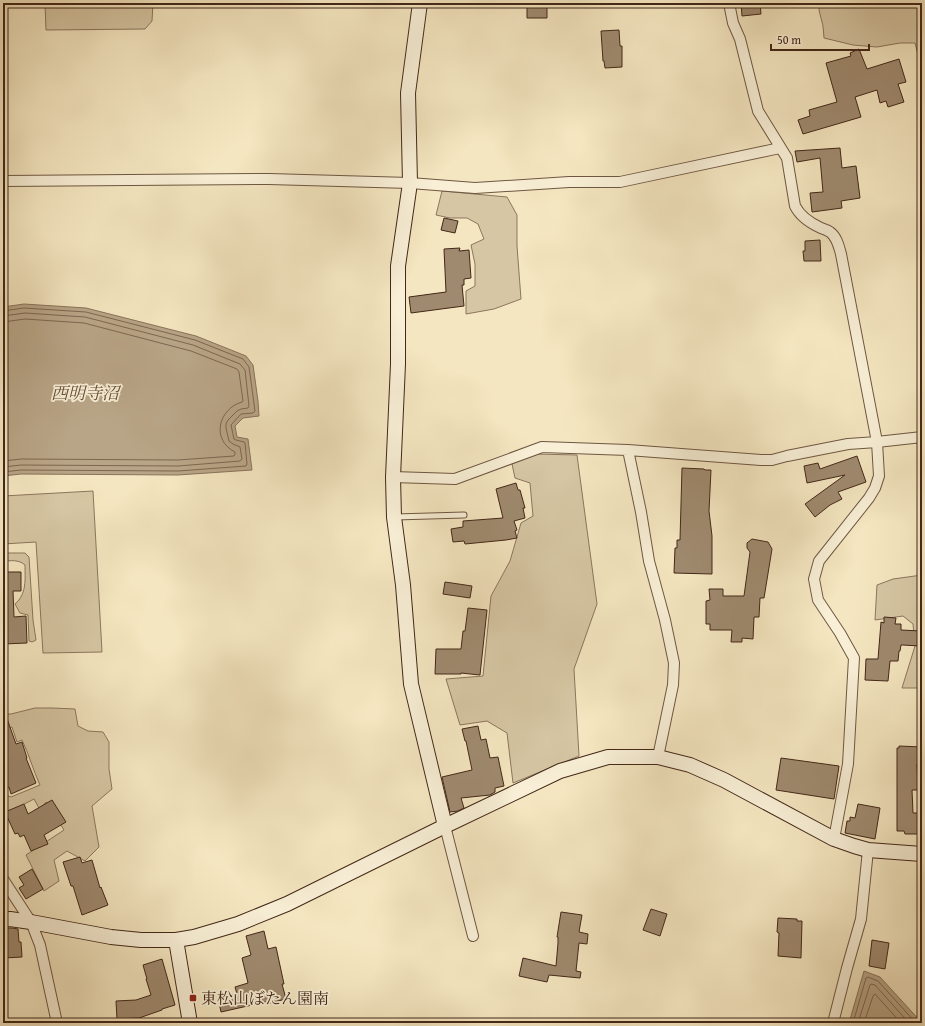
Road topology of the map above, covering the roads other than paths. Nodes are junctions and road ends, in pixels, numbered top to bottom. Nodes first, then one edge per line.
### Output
1 (420, 3) edge
2 (729, 3) edge
3 (780, 148) junction
4 (3, 181) edge
5 (410, 182) junction
6 (922, 437) edge
7 (877, 442) junction
8 (628, 450) junction
9 (393, 478) junction
10 (464, 515) dead end
11 (394, 517) junction
12 (658, 757) junction
13 (446, 826) junction
14 (834, 839) junction
15 (868, 850) junction
16 (922, 854) edge
17 (3, 879) edge
18 (3, 920) edge
19 (31, 922) junction
20 (473, 936) dead end
21 (176, 940) junction
22 (57, 1023) edge
23 (190, 1023) edge
24 (833, 1023) edge

1 - 5 street
2 - 3 street
3 - 5 street
3 - 7 street
4 - 5 street
5 - 9 street
6 - 7 street
7 - 8 street
7 - 14 street
8 - 9 street
8 - 12 street
9 - 11 street
10 - 11 lane
11 - 13 street
12 - 13 street
12 - 14 street
13 - 20 street
13 - 21 street
14 - 15 street
15 - 16 street
15 - 24 street
17 - 19 street
18 - 19 street
19 - 21 street
19 - 22 street
21 - 23 street

